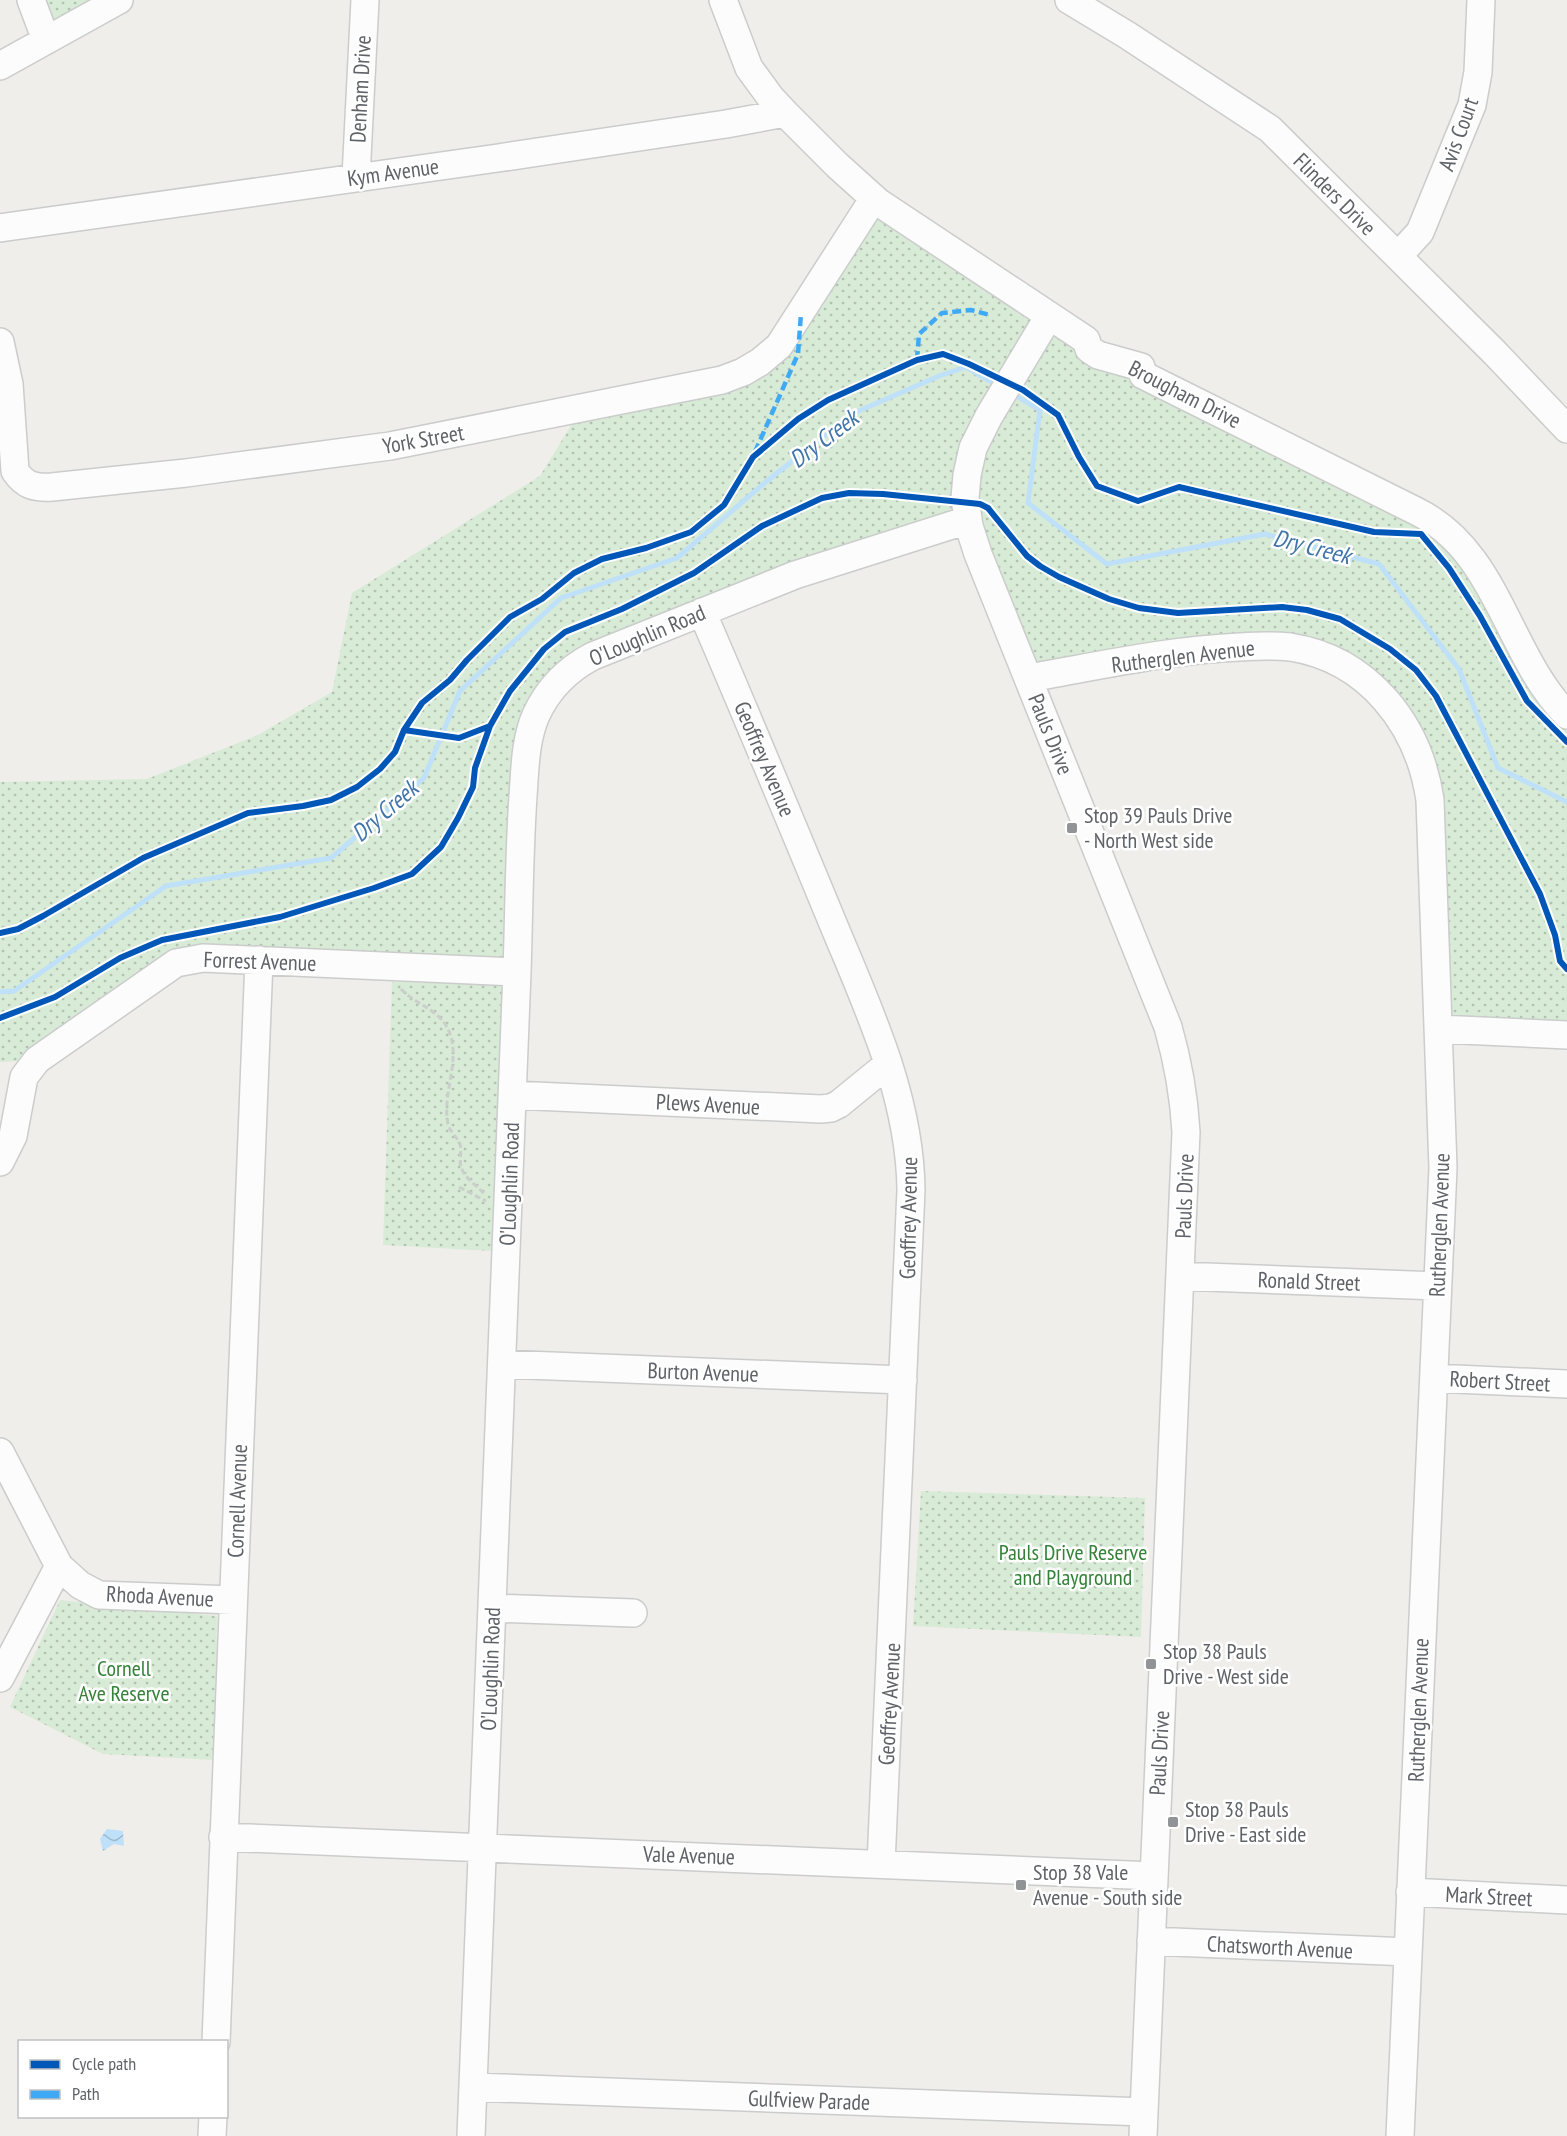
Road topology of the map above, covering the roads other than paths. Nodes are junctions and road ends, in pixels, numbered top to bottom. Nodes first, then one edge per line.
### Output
1 (31, 0) edge
2 (119, 0) edge
3 (365, 0) edge
4 (723, 0) edge
5 (1070, 0) edge
6 (1481, 0) edge
7 (46, 40) junction
8 (0, 66) edge
9 (785, 112) junction
10 (356, 177) junction
11 (874, 198) junction
12 (0, 228) edge
13 (1398, 256) junction
14 (1049, 316) junction
15 (0, 342) edge
16 (1567, 429) edge
17 (968, 520) junction
18 (702, 612) junction
19 (1029, 678) junction
20 (1567, 715) edge
21 (259, 960) junction
22 (517, 972) junction
23 (1439, 1029) junction
24 (1567, 1035) edge
25 (888, 1064) junction
26 (513, 1095) junction
27 (0, 1162) edge
28 (1180, 1276) junction
29 (1437, 1286) junction
30 (502, 1364) junction
31 (1434, 1378) junction
32 (903, 1380) junction
33 (1567, 1384) edge
34 (2, 1460) edge
35 (59, 1566) junction
36 (233, 1600) junction
37 (492, 1608) junction
38 (633, 1613) dead end
39 (0, 1678) edge
40 (223, 1837) junction
41 (483, 1847) junction
42 (881, 1864) junction
43 (1154, 1876) junction
44 (1410, 1892) junction
45 (1567, 1900) edge
46 (1151, 1941) junction
47 (1408, 1952) junction
48 (216, 2040) edge
49 (473, 2087) junction
50 (213, 2118) edge
51 (1144, 2124) edge
52 (212, 2136) edge
53 (471, 2136) edge
54 (1400, 2136) edge

1 - 7 street
2 - 7 street
3 - 10 street, Denham Drive
4 - 9 street, Brougham Drive
5 - 13 street, Flinders Drive
6 - 13 street, Avis Court
7 - 8 street
9 - 10 street, Kym Avenue
9 - 11 street, Brougham Drive
10 - 12 street, Kym Avenue
11 - 14 street, Brougham Drive
11 - 15 street, York Street
13 - 16 street, Flinders Drive
14 - 17 street, Pauls Drive
14 - 20 street, Brougham Drive
17 - 18 street, O'Loughlin Road
17 - 19 street, Pauls Drive
18 - 22 street, O'Loughlin Road
18 - 25 street, Geoffrey Avenue
19 - 23 street, Rutherglen Avenue
19 - 28 street, Pauls Drive
21 - 22 street, Forrest Avenue
21 - 27 street, Forrest Avenue
21 - 36 street, Cornell Avenue
22 - 26 street, O'Loughlin Road
23 - 24 street
23 - 29 street, Rutherglen Avenue
25 - 26 street, Plews Avenue
25 - 32 street, Geoffrey Avenue
26 - 30 street, O'Loughlin Road
28 - 29 street, Ronald Street
28 - 43 street, Pauls Drive
29 - 31 street, Rutherglen Avenue
30 - 32 street, Burton Avenue
30 - 37 street, O'Loughlin Road
31 - 33 street, Robert Street
31 - 44 street, Rutherglen Avenue
32 - 42 street, Geoffrey Avenue
34 - 35 street
35 - 36 street, Rhoda Avenue
35 - 39 street
36 - 40 street, Cornell Avenue
37 - 38 street
37 - 41 street, O'Loughlin Road
40 - 41 street, Vale Avenue
40 - 48 street, Cornell Avenue
41 - 42 street, Vale Avenue
41 - 49 street, O'Loughlin Road
42 - 43 street, Vale Avenue
43 - 46 street, Pauls Drive
44 - 45 street, Mark Street
44 - 47 street, Rutherglen Avenue
46 - 47 street, Chatsworth Avenue
46 - 51 street, Pauls Drive
47 - 54 street, Rutherglen Avenue
49 - 51 street, Gulfview Parade
49 - 53 street, O'Loughlin Road
50 - 52 street

